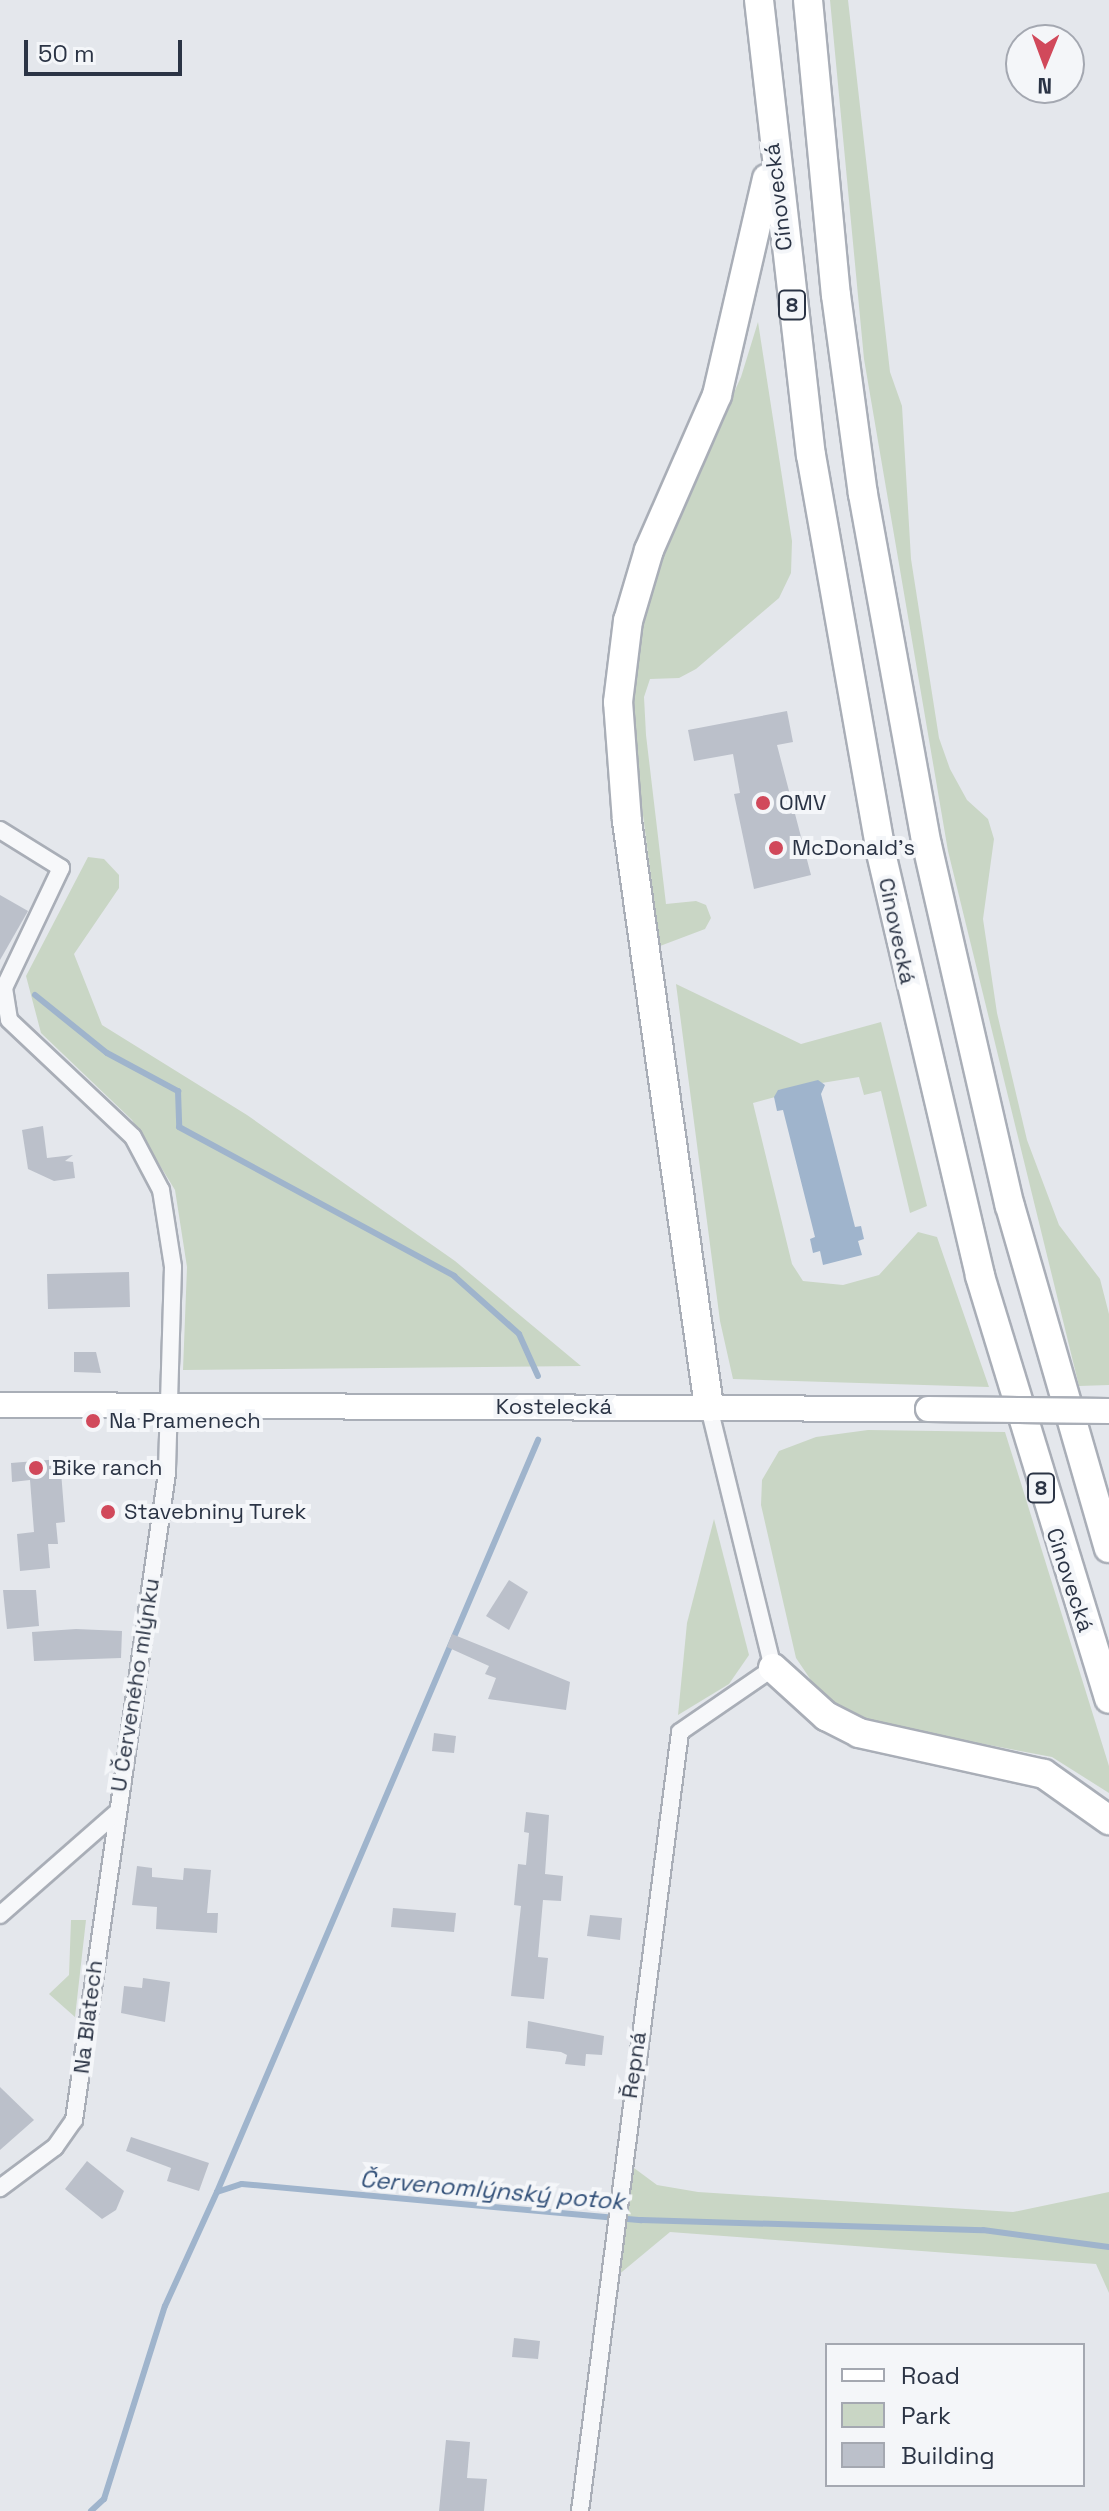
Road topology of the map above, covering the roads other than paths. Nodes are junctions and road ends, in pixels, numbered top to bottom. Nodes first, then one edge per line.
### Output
1 (759, 0) edge
2 (808, 0) edge
3 (772, 155) junction
4 (0, 830) edge
5 (171, 1403) junction
6 (0, 1405) edge
7 (709, 1407) junction
8 (1109, 1411) edge
9 (1109, 1548) edge
10 (773, 1668) junction
11 (1109, 1699) edge
12 (115, 1814) junction
13 (1109, 1820) edge
14 (0, 1915) edge
15 (0, 2188) edge
16 (580, 2511) edge

1 - 3 highway, Cínovecká / 8
2 - 9 highway, 8
3 - 7 highway
3 - 11 highway, Cínovecká / 8
4 - 5 street
5 - 6 main road, Kostelecká
5 - 7 main road, Kostelecká
5 - 12 street, U Červeného mlýnku
7 - 8 main road, Kostelecká, bridge
7 - 10 street
10 - 13 highway
10 - 16 street, Řepná
12 - 14 street, U Červeného mlýnku
12 - 15 street, Na Blatech

